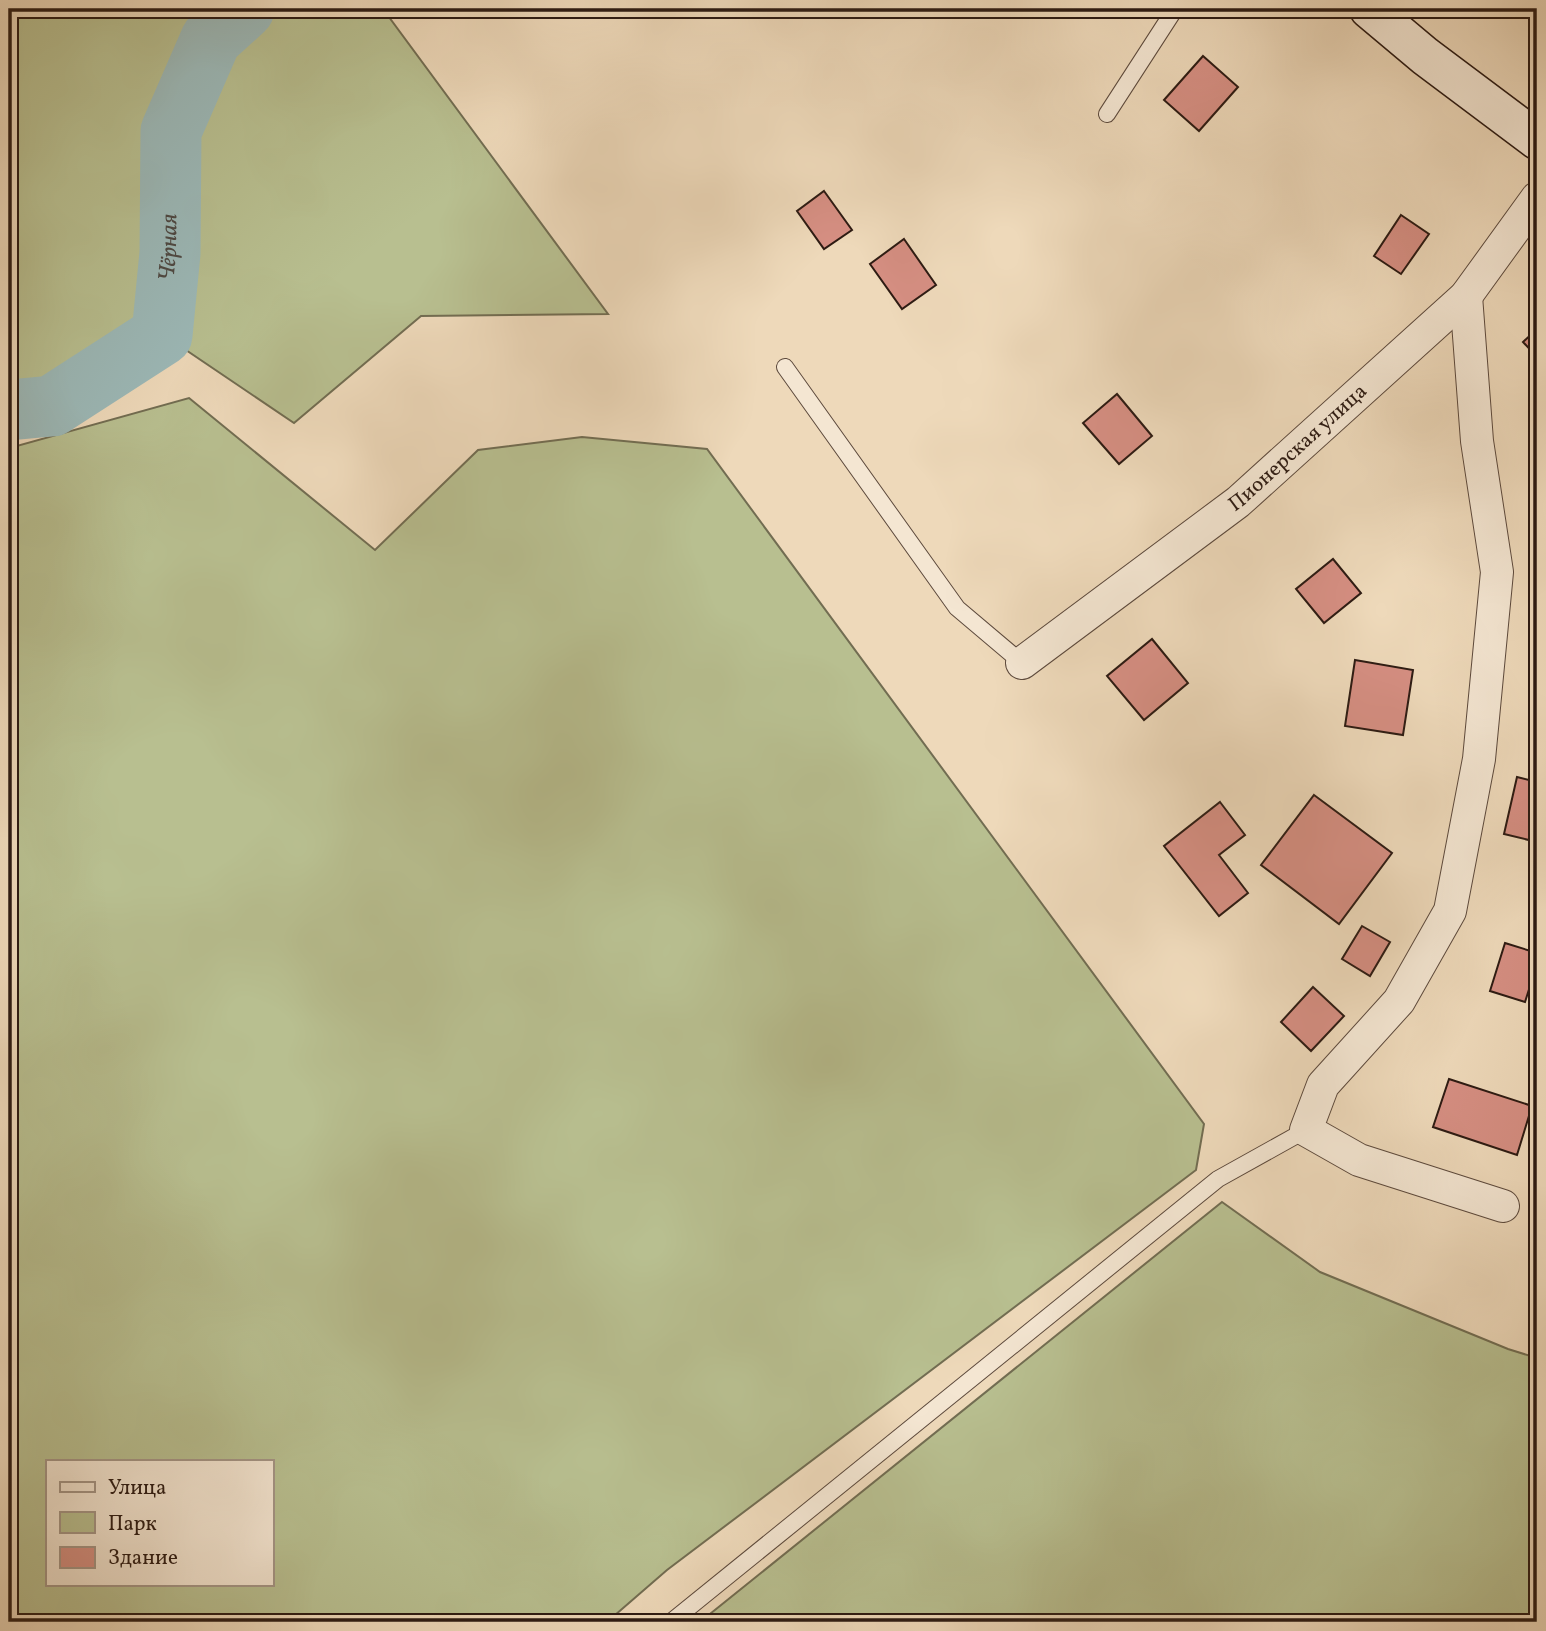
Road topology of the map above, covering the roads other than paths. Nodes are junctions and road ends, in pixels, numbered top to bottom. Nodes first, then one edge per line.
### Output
1 (1175, 9) edge
2 (1368, 9) edge
3 (1107, 114) dead end
4 (1537, 140) edge
5 (1537, 198) edge
6 (1466, 296) junction
7 (785, 367) dead end
8 (1023, 663) joint
9 (1306, 1130) junction
10 (1503, 1206) dead end
11 (671, 1622) edge

1 - 3 lane
2 - 4 main road
5 - 6 street, Пионерская улица
6 - 8 street, Пионерская улица
6 - 9 street
7 - 8 lane
9 - 10 street
9 - 11 lane

